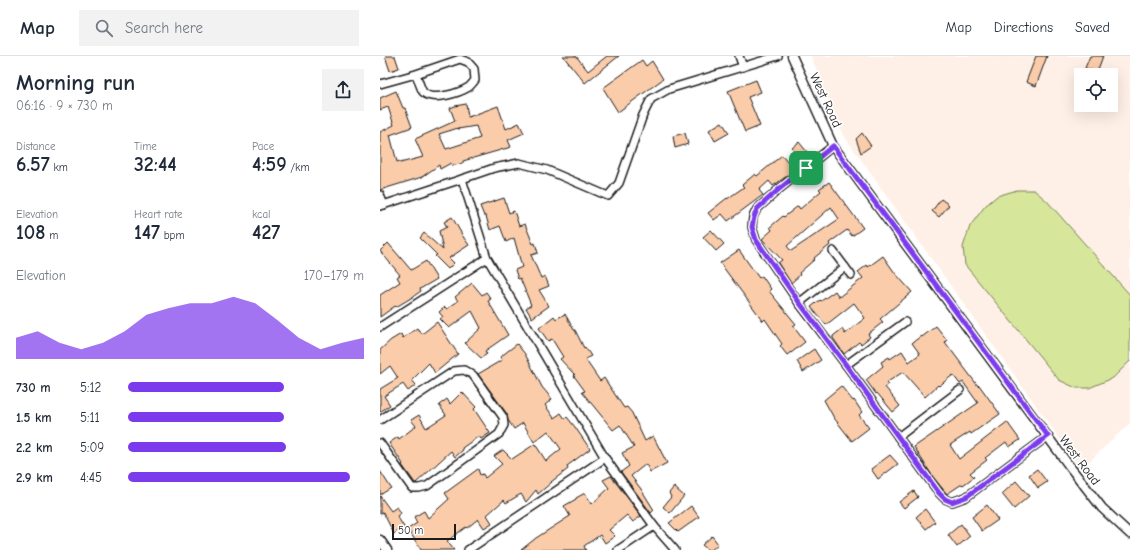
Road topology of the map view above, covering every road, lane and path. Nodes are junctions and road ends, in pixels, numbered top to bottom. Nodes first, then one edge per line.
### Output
1 (739, 56) edge
2 (778, 56) edge
3 (792, 56) edge
4 (743, 67) junction
5 (416, 74) junction
6 (380, 84) edge
7 (833, 146) junction
8 (462, 179) junction
9 (380, 195) edge
10 (382, 205) edge
11 (833, 251) dead end
12 (487, 258) junction
13 (845, 267) junction
14 (851, 275) dead end
15 (799, 302) junction
16 (905, 322) dead end
17 (380, 327) edge
18 (846, 365) junction
19 (960, 390) dead end
20 (380, 420) edge
21 (1048, 436) junction
22 (898, 437) junction
23 (380, 443) edge
24 (604, 458) junction
25 (654, 526) junction
26 (1130, 534) edge
27 (380, 540) edge
28 (387, 550) edge
29 (468, 550) edge
30 (618, 550) edge
31 (675, 550) edge

1 - 4 street
2 - 4 street
3 - 7 street, West Road
4 - 8 street
5 - 5 street
5 - 6 street
7 - 15 street
7 - 21 street, West Road
8 - 10 street
8 - 12 street
9 - 10 street
11 - 13 street
12 - 17 street
12 - 24 street
13 - 14 street
13 - 15 street
15 - 18 street
16 - 18 street
18 - 22 street
19 - 22 street
20 - 23 street
21 - 22 street
21 - 26 street, West Road
24 - 25 street
24 - 29 street
25 - 30 street
25 - 31 street
27 - 28 street

